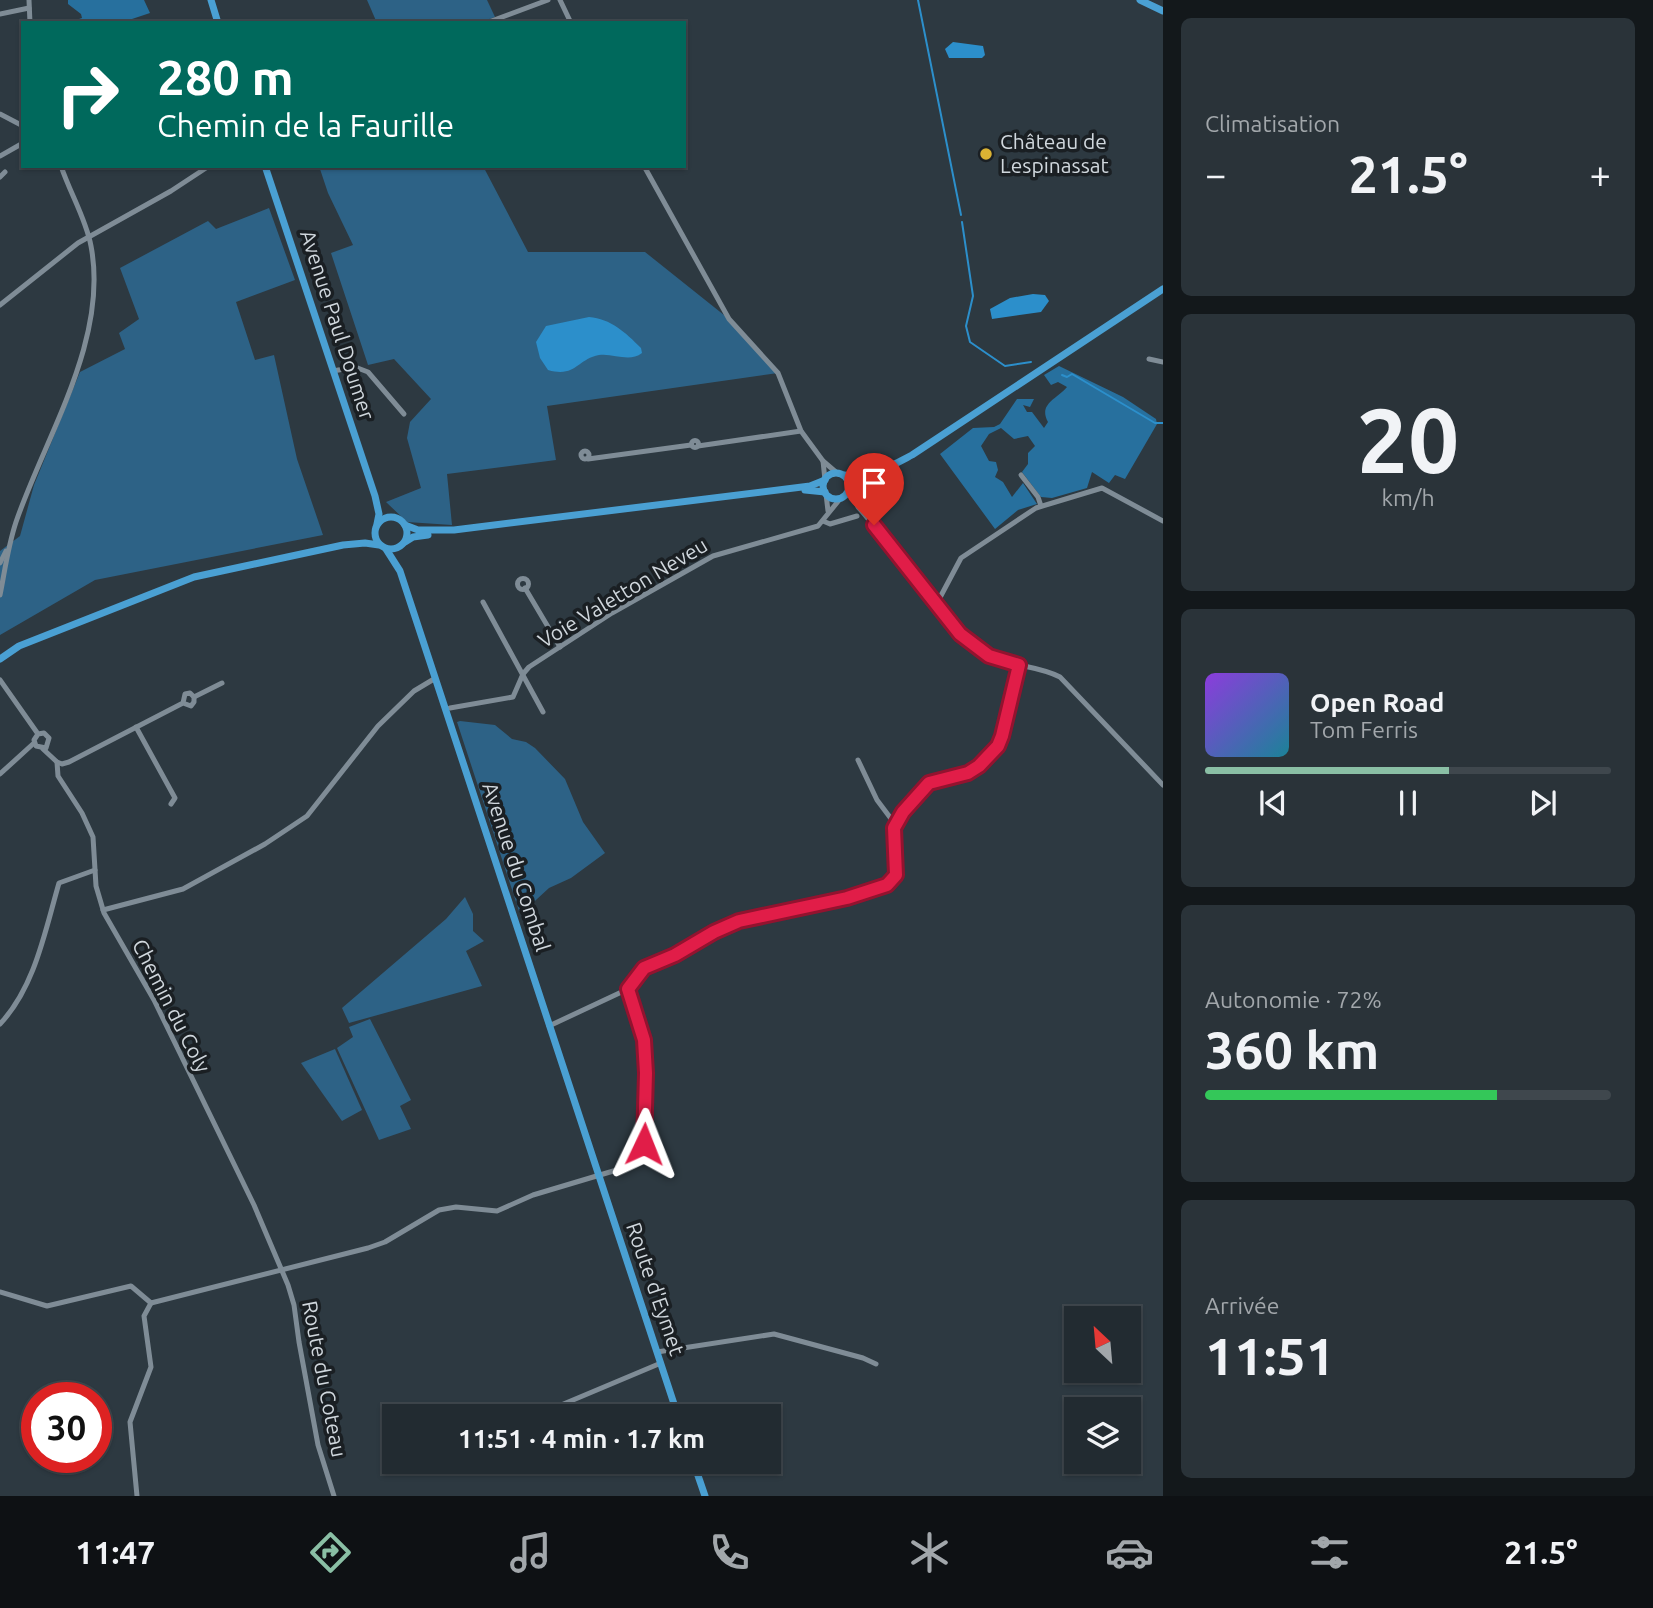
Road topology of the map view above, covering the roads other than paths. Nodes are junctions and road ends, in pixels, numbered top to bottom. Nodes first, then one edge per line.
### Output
1 (29, 0) edge
2 (211, 0) edge
3 (548, 0) edge
4 (560, 0) edge
5 (1140, 0) edge
6 (1149, 2) edge
7 (29, 8) junction
8 (1163, 11) edge
9 (0, 14) edge
10 (30, 21) edge
11 (217, 21) edge
12 (491, 21) edge
13 (570, 21) edge
14 (0, 114) edge
15 (21, 125) edge
16 (21, 144) edge
17 (0, 156) edge
18 (62, 168) edge
19 (206, 168) edge
20 (266, 168) edge
21 (645, 168) edge
22 (88, 237) junction
23 (1163, 291) edge
24 (0, 305) edge
25 (1149, 359) dead end
26 (1163, 362) edge
27 (333, 371) junction
28 (404, 414) dead end
29 (801, 431) junction
30 (588, 459) dead end
31 (823, 461) junction
32 (840, 474) junction
33 (1021, 475) dead end
34 (825, 480) junction
35 (849, 489) junction
36 (825, 493) junction
37 (375, 496) junction
38 (840, 499) junction
39 (1041, 506) junction
40 (858, 507) junction
41 (828, 511) junction
42 (857, 516) dead end
43 (392, 517) junction
44 (1163, 520) edge
45 (823, 521) junction
46 (405, 525) junction
47 (376, 526) junction
48 (404, 543) junction
49 (343, 545) junction
50 (382, 547) junction
51 (1, 567) edge
52 (400, 571) junction
53 (525, 588) dead end
54 (0, 595) edge
55 (483, 602) dead end
56 (936, 605) junction
57 (19, 646) junction
58 (561, 647) junction
59 (0, 649) edge
60 (0, 659) edge
61 (1019, 665) junction
62 (523, 674) junction
63 (0, 679) edge
64 (434, 679) junction
65 (222, 682) dead end
66 (452, 708) dead end
67 (543, 712) dead end
68 (136, 727) junction
69 (38, 734) junction
70 (49, 745) junction
71 (38, 747) junction
72 (51, 756) junction
73 (858, 760) dead end
74 (57, 762) junction
75 (0, 774) edge
76 (1163, 785) edge
77 (172, 804) dead end
78 (895, 824) junction
79 (95, 870) junction
80 (103, 910) junction
81 (628, 989) junction
82 (0, 1024) edge
83 (549, 1026) junction
84 (598, 1174) junction
85 (281, 1270) junction
86 (0, 1292) edge
87 (151, 1303) junction
88 (657, 1352) junction
89 (661, 1363) junction
90 (876, 1364) dead end
91 (564, 1404) edge
92 (674, 1404) edge
93 (698, 1474) edge
94 (137, 1496) edge
95 (334, 1496) edge
96 (705, 1496) edge

1 - 7 street
2 - 11 main road
3 - 12 street
4 - 13 street
5 - 6 main road
6 - 8 main road
7 - 9 street
7 - 10 street
14 - 15 street
16 - 17 street
18 - 22 street
19 - 22 street
20 - 27 main road, Avenue Paul Doumer
21 - 29 street
22 - 24 street
22 - 51 street
23 - 32 main road
23 - 35 main road
25 - 26 street
27 - 28 street
27 - 37 main road, Avenue Paul Doumer
29 - 30 street
29 - 31 street
31 - 32 street
31 - 34 street
32 - 34 main road
32 - 35 main road
33 - 39 street
34 - 36 main road
34 - 46 main road
35 - 38 main road
35 - 40 street
36 - 38 main road
36 - 41 street
36 - 48 main road
37 - 43 main road
37 - 47 main road
38 - 40 street
38 - 41 street
39 - 44 street
39 - 56 street
40 - 56 street
41 - 45 street
42 - 45 street, Voie Valetton Neveu
43 - 46 main road
43 - 47 main road
45 - 58 street, Voie Valetton Neveu
46 - 48 main road
47 - 49 main road
47 - 50 main road
48 - 50 main road
48 - 52 main road
49 - 50 main road
49 - 57 main road
50 - 52 main road
51 - 54 street
52 - 64 main road, Avenue du Combal
53 - 58 street
55 - 62 street
56 - 61 street
57 - 59 main road
57 - 60 main road
58 - 62 street, Voie Valetton Neveu
61 - 76 street
61 - 78 street
62 - 66 street, Voie Valetton Neveu
62 - 67 street
63 - 69 street
64 - 80 street
64 - 83 main road, Avenue du Combal
65 - 68 street
68 - 74 street
68 - 77 street
69 - 70 street
69 - 71 street
70 - 71 street
70 - 72 street
71 - 72 street, Chemin du Coly
71 - 75 street
72 - 74 street, Chemin du Coly
73 - 78 street
74 - 79 street, Chemin du Coly
78 - 81 street
79 - 80 street, Chemin du Coly
79 - 82 street
80 - 85 street, Chemin du Coly
81 - 83 street
81 - 84 street
83 - 84 main road, Avenue du Combal
84 - 85 street
84 - 88 main road, Route d'Eymet
85 - 87 street
85 - 95 street, Route du Coteau
86 - 87 street
87 - 94 street
88 - 89 main road, Route d'Eymet
88 - 90 street
89 - 91 street
89 - 92 main road, Route d'Eymet
93 - 96 main road

